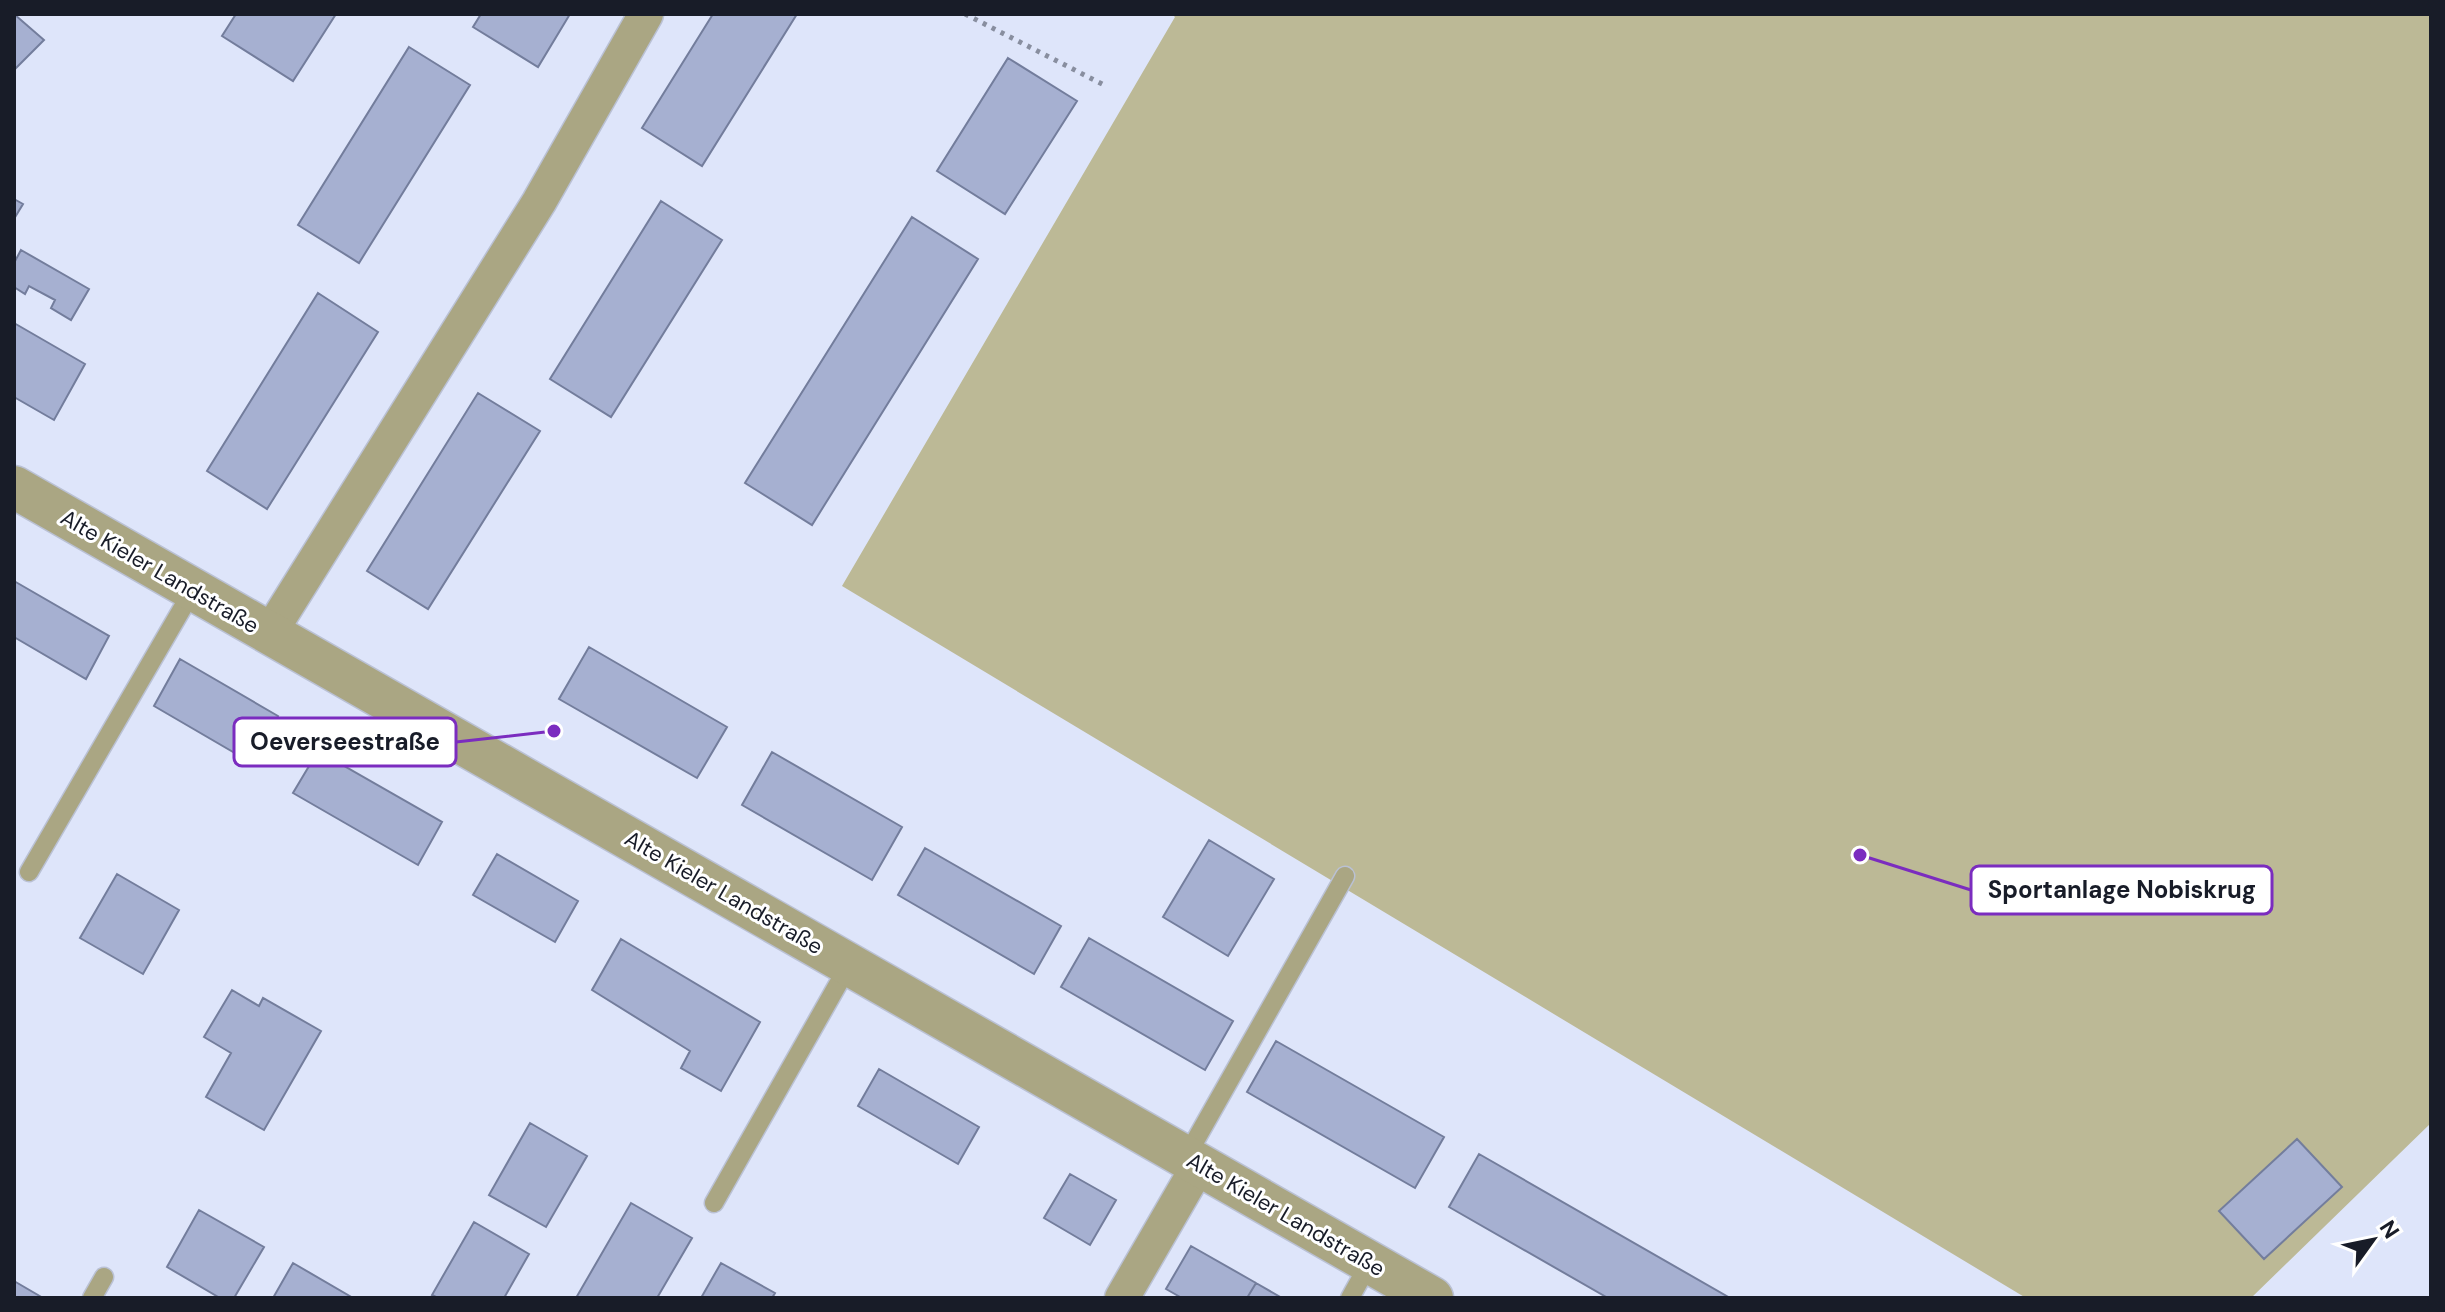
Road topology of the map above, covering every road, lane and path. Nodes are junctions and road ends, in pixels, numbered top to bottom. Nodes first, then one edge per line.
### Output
1 (646, 14) edge
2 (965, 14) edge
3 (1106, 86) dead end
4 (16, 493) edge
5 (193, 590) junction
6 (269, 634) junction
7 (29, 872) dead end
8 (1345, 876) dead end
9 (850, 963) junction
10 (1192, 1161) junction
11 (714, 1203) dead end
12 (1370, 1262) junction
13 (104, 1277) dead end
14 (92, 1298) edge
15 (1122, 1298) edge
16 (1350, 1298) edge
17 (1432, 1298) edge

1 - 6 street
2 - 3 path
4 - 5 street, Alte Kieler Landstraße
5 - 6 street, Alte Kieler Landstraße
5 - 7 lane
6 - 9 street, Alte Kieler Landstraße
8 - 10 lane
9 - 10 street, Alte Kieler Landstraße
9 - 11 lane
10 - 12 street, Alte Kieler Landstraße
10 - 15 street
12 - 16 lane
12 - 17 street, Alte Kieler Landstraße
13 - 14 lane

